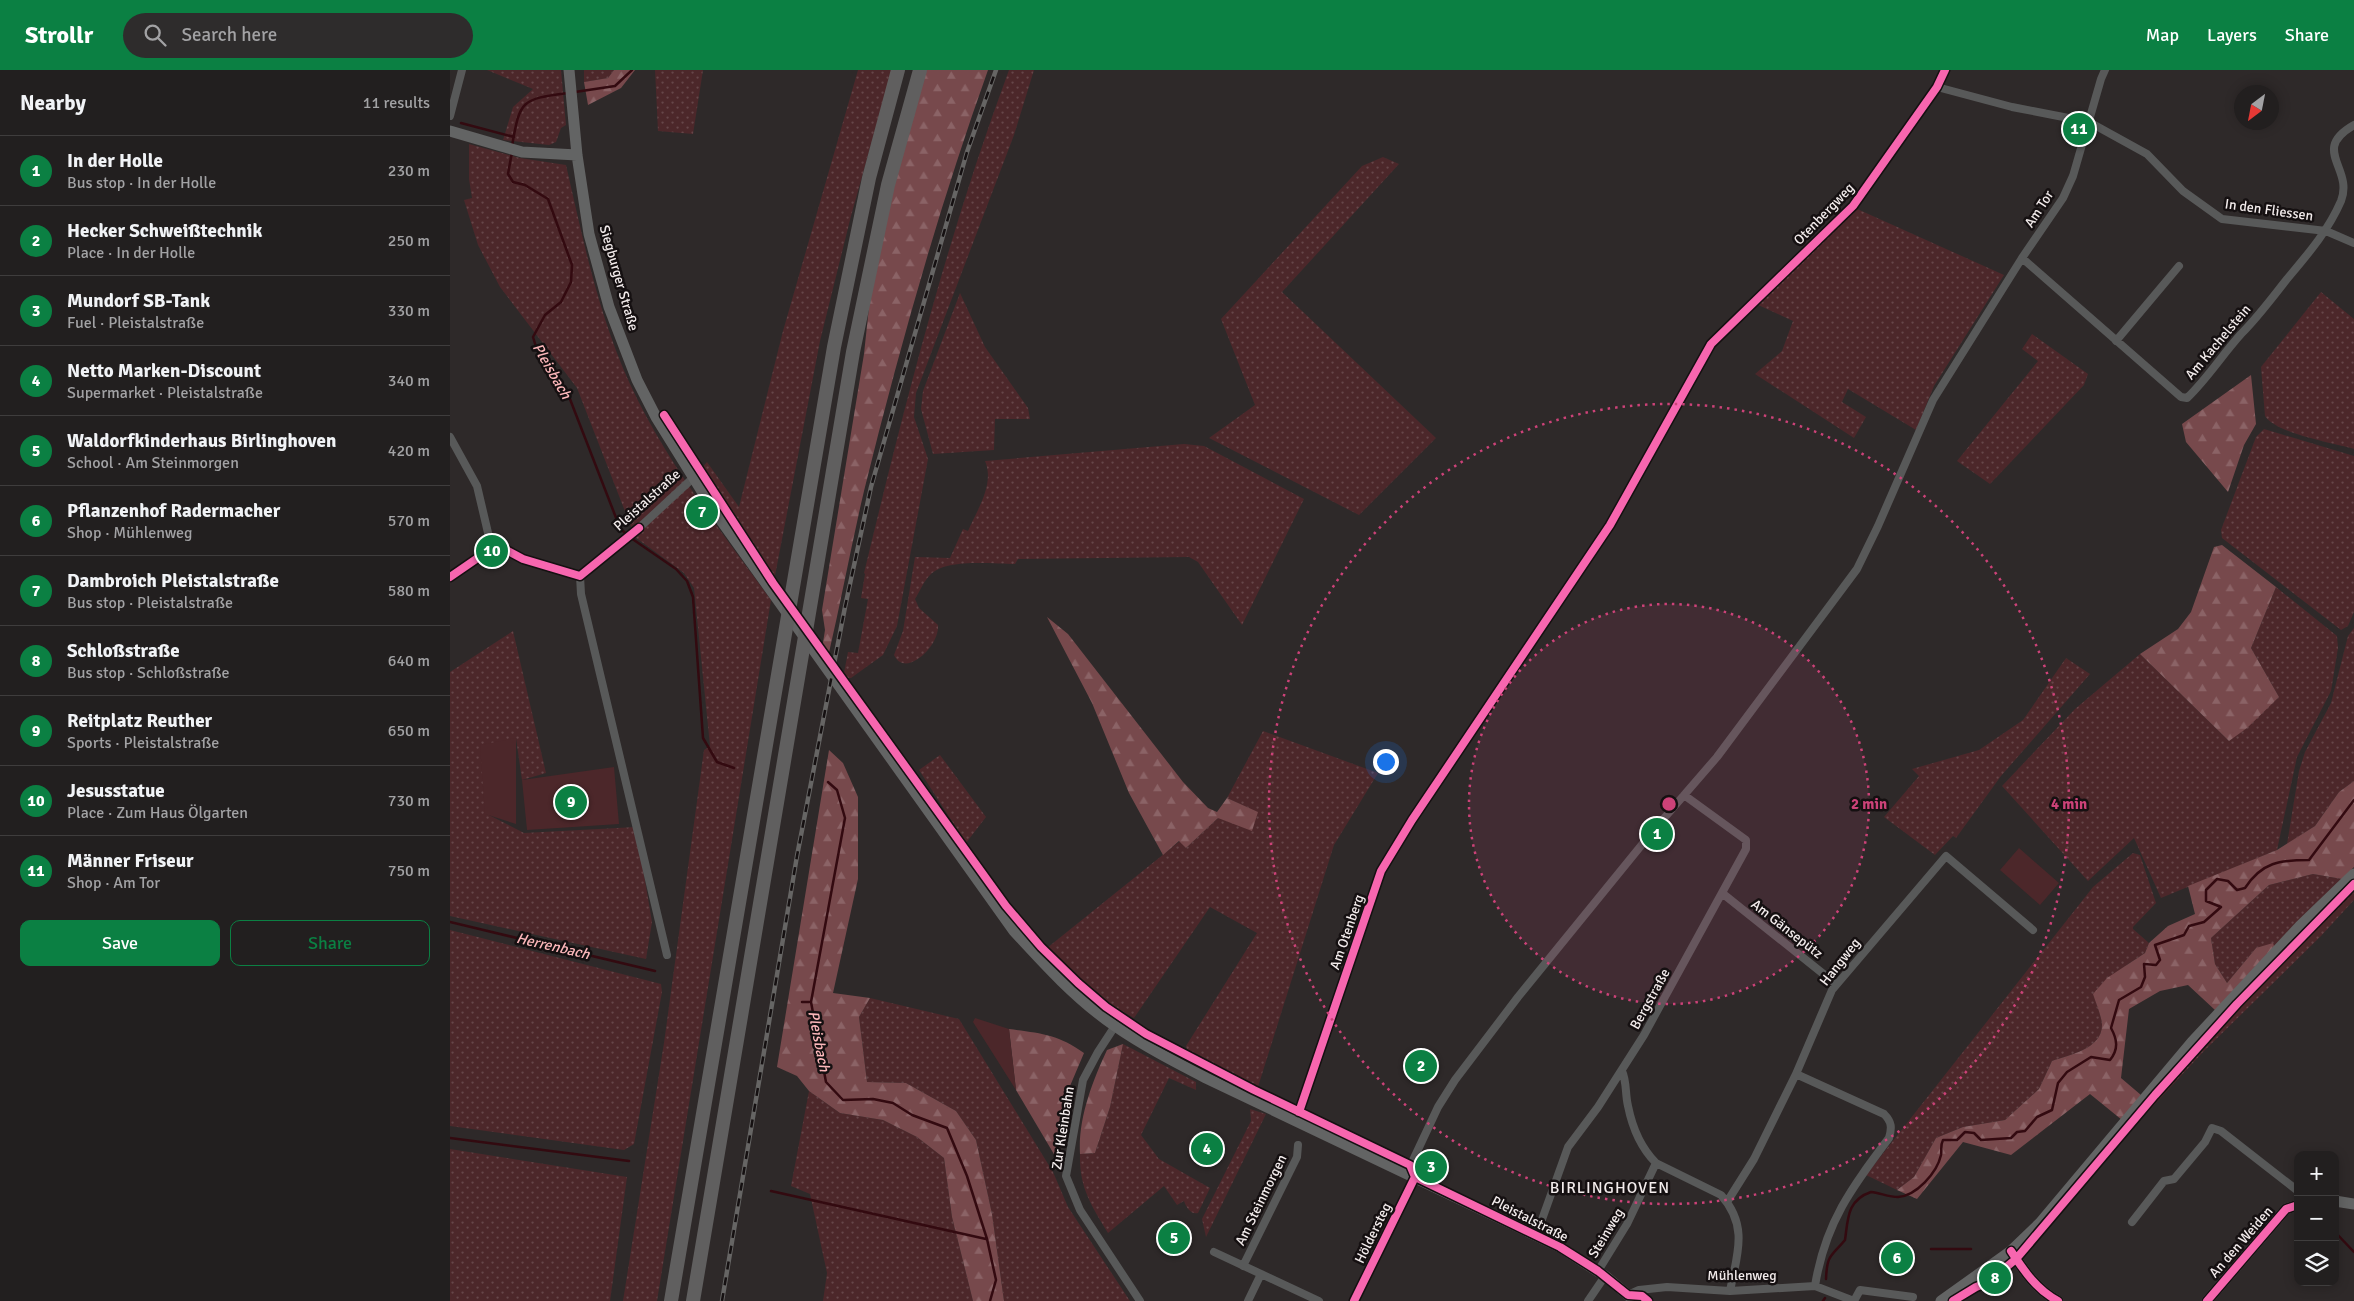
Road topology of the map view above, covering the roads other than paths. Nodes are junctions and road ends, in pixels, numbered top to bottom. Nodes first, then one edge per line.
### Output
1 (462, 70) edge
2 (898, 70) edge
3 (920, 70) edge
4 (1945, 70) edge
5 (2106, 70) edge
6 (569, 73) edge
7 (1937, 87) junction
8 (450, 116) edge
9 (2089, 122) junction
10 (2354, 125) edge
11 (450, 131) edge
12 (577, 155) junction
13 (2326, 231) junction
14 (2354, 243) edge
15 (2022, 258) junction
16 (2179, 266) dead end
17 (2116, 341) junction
18 (450, 437) edge
19 (693, 478) junction
20 (493, 543) junction
21 (580, 576) junction
22 (450, 577) edge
23 (1717, 757) joint
24 (1449, 766) joint
25 (1684, 795) junction
26 (2354, 874) edge
27 (1722, 893) junction
28 (2033, 930) dead end
29 (667, 954) dead end
30 (1836, 984) junction
31 (1115, 1026) junction
32 (1622, 1071) junction
33 (1796, 1074) junction
34 (1296, 1120) junction
35 (1298, 1145) dead end
36 (1656, 1163) junction
37 (1411, 1175) junction
38 (2294, 1188) edge
39 (1727, 1202) junction
40 (2339, 1202) edge
41 (2354, 1204) edge
42 (2294, 1206) edge
43 (2132, 1222) dead end
44 (1534, 1235) junction
45 (2011, 1251) junction
46 (1214, 1252) dead end
47 (1243, 1266) junction
48 (1260, 1274) junction
49 (1601, 1274) junction
50 (1815, 1286) junction
51 (1730, 1291) junction
52 (2043, 1296) edge
53 (1913, 1297) dead end
54 (1632, 1298) edge
55 (1356, 1300) edge
56 (1591, 1300) edge
57 (671, 1301) edge
58 (693, 1301) edge
59 (1140, 1301) edge
60 (1248, 1301) edge
61 (1319, 1301) edge
62 (1854, 1301) edge
63 (1941, 1301) edge
64 (2058, 1301) edge
65 (2208, 1301) edge

1 - 8 street
2 - 57 highway
3 - 58 highway
4 - 7 street, Otenbergweg
5 - 9 street, Am Tor
6 - 12 main road, Siegburger Straße
7 - 9 street, In den Fliessen
7 - 24 street, Otenbergweg
9 - 13 street, In den Fliessen
9 - 15 street, Am Tor
10 - 13 street
11 - 12 main road
12 - 19 main road, Siegburger Straße
13 - 14 street, In den Fliessen
13 - 17 street, Am Kachelstein
15 - 17 street, Am Kachelstein
15 - 23 street, Am Tor
16 - 17 street
18 - 20 street
19 - 21 street, Pleistalstraße
19 - 31 main road, Pleistalstraße
20 - 21 street
20 - 22 street
21 - 29 street
23 - 25 street, Höldersteg
24 - 34 street, Am Otenberg
25 - 27 street, Bergstraße
25 - 37 street, Höldersteg
26 - 45 main road
27 - 30 street, Am Gänsepütz
27 - 32 street, Bergstraße
28 - 30 street, Hangweg
30 - 33 street, Hangweg
31 - 34 main road, Pleistalstraße
31 - 59 street, Zur Kleinbahn
32 - 36 street
32 - 44 street, Bergstraße
33 - 39 street, Hangweg
33 - 50 street
34 - 37 main road, Pleistalstraße
35 - 47 street, Am Steinmorgen
36 - 39 street
36 - 49 street, Steinweg
37 - 44 main road, Pleistalstraße
37 - 55 street, Höldersteg
38 - 43 street
39 - 51 street
40 - 41 main road
42 - 65 main road, An den Weiden
44 - 49 main road, Pleistalstraße
45 - 52 main road
45 - 63 main road
46 - 47 street, Am Steinmorgen
47 - 48 street, Am Steinmorgen
48 - 60 street
48 - 61 street, Am Steinmorgen
49 - 54 main road, Pleistalstraße
49 - 56 street, Steinweg
50 - 51 street, Mühlenweg
50 - 62 street, Mühlenweg
51 - 54 street, Mühlenweg
52 - 64 main road
53 - 62 street, Mühlenweg

